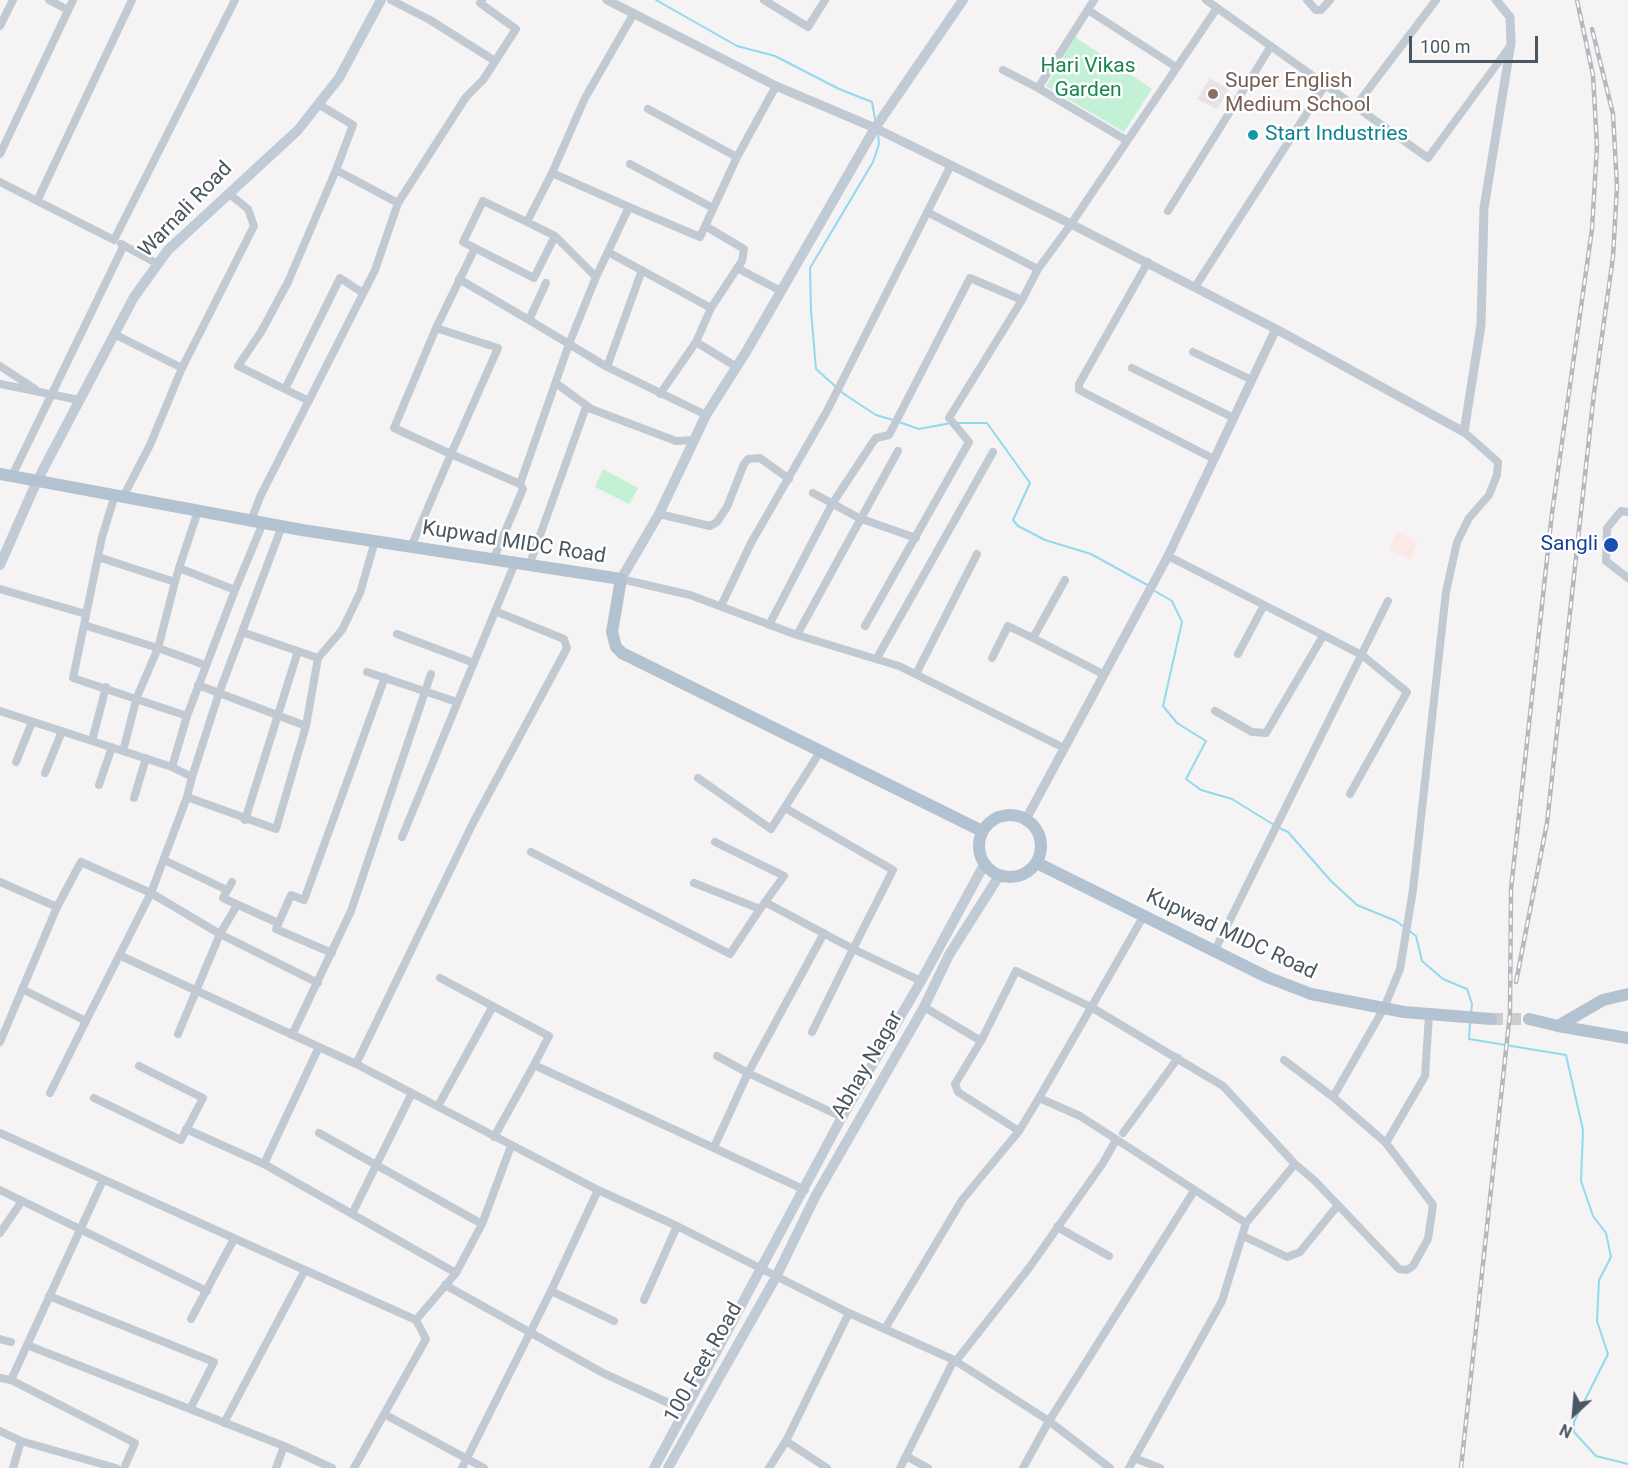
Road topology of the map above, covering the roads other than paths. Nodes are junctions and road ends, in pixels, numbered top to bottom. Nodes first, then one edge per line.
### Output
1 (13, 0) edge
2 (49, 0) edge
3 (74, 0) edge
4 (132, 0) edge
5 (235, 0) edge
6 (381, 0) edge
7 (391, 0) edge
8 (482, 0) edge
9 (607, 0) edge
10 (764, 0) edge
11 (825, 0) edge
12 (963, 0) edge
13 (1094, 0) edge
14 (1206, 0) edge
15 (1307, 0) edge
16 (1330, 0) edge
17 (1436, 0) edge
18 (1496, 0) edge
19 (1217, 8) junction
20 (68, 10) junction
21 (1088, 10) junction
22 (634, 13) junction
23 (0, 26) edge
24 (1511, 44) junction
25 (1271, 46) junction
26 (495, 61) junction
27 (1176, 68) junction
28 (1003, 70) dead end
29 (1324, 85) junction
30 (776, 86) junction
31 (1038, 88) junction
32 (318, 104) junction
33 (1355, 107) junction
34 (648, 109) dead end
35 (875, 128) junction
36 (1126, 140) junction
37 (0, 154) edge
38 (737, 157) junction
39 (630, 164) dead end
40 (951, 165) junction
41 (336, 170) junction
42 (552, 173) junction
43 (0, 182) edge
44 (228, 193) junction
45 (37, 201) junction
46 (398, 203) junction
47 (629, 207) junction
48 (712, 208) junction
49 (1168, 211) dead end
50 (927, 212) junction
51 (527, 222) junction
52 (1071, 224) junction
53 (706, 227) junction
54 (555, 236) junction
55 (114, 240) junction
56 (124, 245) junction
57 (475, 248) junction
58 (608, 252) junction
59 (1148, 262) junction
60 (158, 264) junction
61 (737, 268) junction
62 (1038, 268) junction
63 (642, 270) junction
64 (596, 277) junction
65 (459, 279) junction
66 (546, 283) dead end
67 (1195, 287) junction
68 (782, 291) junction
69 (363, 293) junction
70 (1022, 300) junction
71 (711, 308) junction
72 (529, 320) junction
73 (436, 328) junction
74 (1276, 329) junction
75 (114, 334) junction
76 (696, 342) junction
77 (569, 344) junction
78 (1193, 352) dead end
79 (0, 366) edge
80 (735, 366) junction
81 (607, 367) junction
82 (183, 368) junction
83 (1132, 368) dead end
84 (1252, 380) junction
85 (0, 384) edge
86 (557, 384) junction
87 (285, 389) junction
88 (39, 392) junction
89 (660, 394) junction
90 (54, 395) junction
91 (79, 400) junction
92 (309, 401) junction
93 (590, 408) junction
94 (706, 415) junction
95 (1234, 418) junction
96 (1464, 432) junction
97 (694, 440) junction
98 (898, 451) dead end
99 (993, 452) dead end
100 (451, 454) junction
101 (1214, 459) junction
102 (6, 475) edge
103 (789, 479) junction
104 (37, 481) junction
105 (520, 484) junction
106 (813, 493) dead end
107 (119, 496) junction
108 (832, 504) junction
109 (198, 511) junction
110 (1628, 512) edge
111 (659, 514) junction
112 (859, 518) junction
113 (257, 522) junction
114 (282, 526) junction
115 (916, 538) junction
116 (375, 541) junction
117 (4, 547) edge
118 (411, 547) junction
119 (977, 554) dead end
120 (1168, 556) junction
121 (98, 557) junction
122 (493, 560) junction
123 (515, 563) junction
124 (0, 565) edge
125 (529, 566) junction
126 (179, 568) junction
127 (1628, 578) edge
128 (621, 579) junction
129 (1065, 580) dead end
130 (175, 582) junction
131 (0, 590) edge
132 (235, 590) junction
133 (1388, 602) dead end
134 (1264, 605) junction
135 (721, 606) junction
136 (495, 610) junction
137 (86, 614) junction
138 (84, 625) junction
139 (769, 625) junction
140 (865, 626) dead end
141 (243, 632) junction
142 (397, 634) dead end
143 (797, 635) junction
144 (1323, 636) junction
145 (1034, 638) junction
146 (159, 648) junction
147 (298, 651) junction
148 (1238, 654) dead end
149 (1362, 655) junction
150 (318, 658) junction
151 (877, 658) junction
152 (992, 658) dead end
153 (474, 663) junction
154 (205, 665) junction
155 (367, 672) dead end
156 (431, 674) dead end
157 (916, 674) junction
158 (1103, 674) junction
159 (385, 676) junction
160 (198, 685) junction
161 (106, 687) junction
162 (425, 691) junction
163 (219, 693) junction
164 (137, 697) junction
165 (457, 702) junction
166 (0, 711) edge
167 (1215, 711) dead end
168 (279, 714) junction
169 (187, 716) junction
170 (32, 722) junction
171 (306, 726) junction
172 (62, 731) junction
173 (92, 741) junction
174 (112, 747) junction
175 (1064, 748) junction
176 (123, 751) junction
177 (820, 752) junction
178 (146, 758) junction
179 (16, 762) dead end
180 (172, 767) junction
181 (45, 773) dead end
182 (192, 777) junction
183 (698, 778) dead end
184 (99, 785) dead end
185 (1350, 794) dead end
186 (187, 797) junction
187 (134, 798) dead end
188 (784, 808) junction
189 (245, 820) junction
190 (1025, 821) junction
191 (982, 831) junction
192 (402, 837) dead end
193 (715, 842) dead end
194 (531, 852) dead end
195 (166, 861) dead end
196 (985, 863) junction
197 (1037, 863) junction
198 (999, 876) junction
199 (0, 882) edge
200 (232, 882) dead end
201 (694, 883) dead end
202 (227, 890) junction
203 (151, 893) junction
204 (237, 904) junction
205 (762, 905) junction
206 (57, 907) junction
207 (1143, 916) junction
208 (278, 923) junction
209 (824, 933) junction
210 (220, 934) junction
211 (853, 949) junction
212 (1214, 952) junction
213 (332, 953) junction
214 (121, 956) junction
215 (440, 978) dead end
216 (921, 981) junction
217 (318, 983) junction
218 (22, 989) junction
219 (196, 990) junction
220 (1628, 994) edge
221 (493, 1006) junction
222 (924, 1007) junction
223 (1091, 1007) junction
224 (1384, 1008) junction
225 (1429, 1015) junction
226 (1491, 1019) tunnel mouth
227 (1529, 1019) tunnel mouth
228 (86, 1021) junction
229 (1558, 1026) junction
230 (812, 1032) dead end
231 (178, 1034) dead end
232 (292, 1035) junction
233 (1628, 1038) edge
234 (981, 1041) junction
235 (0, 1042) edge
236 (318, 1048) junction
237 (717, 1056) dead end
238 (1178, 1058) junction
239 (1284, 1060) dead end
240 (356, 1064) junction
241 (534, 1065) junction
242 (139, 1066) dead end
243 (748, 1073) junction
244 (50, 1093) dead end
245 (412, 1094) junction
246 (1333, 1097) junction
247 (94, 1098) dead end
248 (1038, 1098) junction
249 (438, 1106) junction
250 (842, 1117) junction
251 (186, 1129) junction
252 (1019, 1131) junction
253 (0, 1132) edge
254 (319, 1133) dead end
255 (1123, 1133) dead end
256 (494, 1137) junction
257 (1116, 1140) junction
258 (1386, 1143) junction
259 (715, 1145) dead end
260 (511, 1146) junction
261 (264, 1164) junction
262 (1295, 1164) junction
263 (378, 1166) junction
264 (103, 1180) junction
265 (0, 1190) edge
266 (598, 1190) junction
267 (805, 1190) junction
268 (1194, 1191) junction
269 (22, 1201) junction
270 (1338, 1204) junction
271 (352, 1214) junction
272 (1246, 1223) junction
273 (482, 1224) junction
274 (677, 1226) junction
275 (1057, 1227) junction
276 (81, 1228) junction
277 (0, 1233) edge
278 (1242, 1236) junction
279 (234, 1239) junction
280 (1109, 1256) dead end
281 (760, 1269) junction
282 (305, 1270) junction
283 (456, 1273) junction
284 (776, 1277) junction
285 (445, 1286) junction
286 (207, 1291) junction
287 (551, 1292) junction
288 (49, 1296) junction
289 (644, 1300) dead end
290 (849, 1313) junction
291 (192, 1319) dead end
292 (416, 1320) junction
293 (614, 1321) dead end
294 (886, 1328) junction
295 (531, 1332) junction
296 (0, 1340) edge
297 (11, 1342) dead end
298 (27, 1345) junction
299 (955, 1360) junction
300 (0, 1378) edge
301 (11, 1380) junction
302 (190, 1409) junction
303 (684, 1410) junction
304 (384, 1414) junction
305 (1049, 1421) junction
306 (224, 1423) junction
307 (0, 1431) edge
308 (21, 1441) junction
309 (786, 1441) junction
310 (284, 1446) junction
311 (906, 1456) junction
312 (467, 1458) junction
313 (1134, 1458) junction
314 (13, 1468) edge
315 (116, 1468) edge
316 (124, 1468) edge
317 (276, 1468) edge
318 (332, 1468) edge
319 (354, 1468) edge
320 (462, 1468) edge
321 (484, 1468) edge
322 (654, 1468) edge
323 (668, 1468) edge
324 (769, 1468) edge
325 (828, 1468) edge
326 (900, 1468) edge
327 (928, 1468) edge
328 (1023, 1468) edge
329 (1110, 1468) edge
330 (1129, 1468) edge
331 (1160, 1468) edge

1 - 23 street
2 - 20 street
3 - 20 street
4 - 45 street
5 - 55 street
6 - 32 main road, Warnali Road
7 - 26 street
8 - 26 street
9 - 22 street
10 - 11 street
12 - 35 main road
13 - 21 street
14 - 19 street
15 - 16 street
17 - 33 street
18 - 24 street
19 - 25 street
19 - 27 street
20 - 37 street
21 - 27 street
21 - 31 street
22 - 30 street
22 - 42 street
24 - 33 street
24 - 96 street
25 - 29 street
25 - 49 street
26 - 46 street
27 - 36 street
28 - 31 street
29 - 33 street
29 - 67 street
30 - 35 street
30 - 38 street
31 - 36 street
32 - 41 street
32 - 44 main road, Warnali Road
34 - 38 street
35 - 40 street
35 - 68 main road
36 - 52 street
38 - 48 street
39 - 48 street
40 - 50 street
40 - 52 street
41 - 46 street
41 - 87 street
42 - 47 street
42 - 51 street
43 - 45 street
44 - 60 main road, Warnali Road
44 - 82 street
45 - 55 street
46 - 69 street
47 - 53 street
47 - 58 street
48 - 53 street
50 - 62 street
50 - 103 street
51 - 54 street
51 - 57 street
52 - 59 street
52 - 62 street
53 - 61 street
54 - 57 street
54 - 64 street
55 - 56 street
56 - 60 street
56 - 90 street
57 - 65 street
58 - 63 street
58 - 64 street
59 - 67 street
59 - 101 street
60 - 75 main road, Warnali Road
61 - 68 street
61 - 71 street
62 - 70 street
63 - 71 street
63 - 81 street
64 - 77 street
65 - 72 street
65 - 73 street
66 - 72 street
67 - 74 street
68 - 80 main road
69 - 87 street
69 - 92 street
70 - 108 street
70 - 115 street
71 - 76 street
72 - 77 street
73 - 100 street
73 - 100 street
74 - 84 street
74 - 96 street
75 - 82 street
75 - 91 main road, Warnali Road
76 - 80 street
76 - 89 street
77 - 81 street
77 - 86 street
78 - 84 street
79 - 88 street
80 - 94 main road
81 - 89 street
82 - 107 street
83 - 95 street
84 - 95 street
85 - 88 street
86 - 93 street
86 - 105 street
87 - 92 street
88 - 90 street
89 - 94 street
90 - 91 street
90 - 102 street
91 - 104 main road, Warnali Road
92 - 113 street
93 - 97 street
93 - 125 street
94 - 97 main road
95 - 101 street
96 - 224 street
97 - 111 main road
98 - 112 street
99 - 151 street
100 - 105 street
100 - 118 street
101 - 120 street
102 - 104 main road, Kupwad MIDC Road
103 - 111 street
103 - 135 street
104 - 107 main road, Kupwad MIDC Road
104 - 117 main road, Warnali Road
105 - 122 street
106 - 108 street
107 - 109 main road, Kupwad MIDC Road
107 - 121 street
108 - 112 street
108 - 139 street
109 - 113 main road, Kupwad MIDC Road
109 - 126 street
110 - 127 street
111 - 128 main road
112 - 115 street
112 - 143 street
113 - 114 main road, Kupwad MIDC Road
113 - 132 street
114 - 116 main road, Kupwad MIDC Road
114 - 141 street
115 - 140 street
116 - 118 main road, Kupwad MIDC Road
116 - 150 street
117 - 124 main road, Warnali Road
118 - 122 main road, Kupwad MIDC Road
119 - 157 street
120 - 134 street
120 - 158 street
121 - 130 street
121 - 137 street
122 - 123 main road, Kupwad MIDC Road
123 - 125 main road, Kupwad MIDC Road
123 - 136 street
125 - 128 main road, Kupwad MIDC Road
126 - 130 street
126 - 132 street
128 - 135 street
128 - 177 main road, Kupwad MIDC Road
129 - 145 street
130 - 146 street
131 - 137 street
132 - 154 street
133 - 149 street
134 - 144 street
134 - 148 street
135 - 139 street
136 - 153 street
136 - 240 street
137 - 138 street
138 - 146 street
138 - 161 street
139 - 143 street
141 - 147 street
141 - 163 street
142 - 153 street
143 - 151 street
144 - 149 street
144 - 167 street
145 - 152 street
145 - 158 street
146 - 154 street
146 - 164 street
147 - 150 street
147 - 168 street
149 - 185 street
149 - 212 street
150 - 171 street
151 - 157 street
153 - 165 street
154 - 160 street
155 - 159 street
156 - 162 street
157 - 175 street
158 - 175 street
159 - 162 street
159 - 208 street
160 - 163 street
160 - 169 street
161 - 164 street
161 - 173 street
162 - 165 street
162 - 213 street
163 - 168 street
163 - 182 street
164 - 169 street
164 - 176 street
165 - 192 street
166 - 170 street
168 - 171 street
168 - 189 street
169 - 180 street
170 - 172 street
170 - 179 street
171 - 189 street
172 - 173 street
172 - 181 street
173 - 174 street
174 - 176 street
174 - 184 street
175 - 190 street
176 - 178 street
177 - 188 street
177 - 191 main road, Kupwad MIDC Road
178 - 180 street
178 - 187 street
180 - 182 street
182 - 186 street
183 - 188 street
186 - 189 street
186 - 203 street
188 - 211 street
190 - 191 main road
190 - 197 main road
191 - 196 main road
193 - 205 street
194 - 205 street
195 - 202 street
196 - 198 main road
196 - 216 main road
197 - 198 main road
197 - 207 main road, Kupwad MIDC Road
198 - 222 main road, Abhay Nagar
199 - 206 street
200 - 202 street
201 - 205 street
202 - 204 street
203 - 206 street
203 - 210 street
203 - 214 street
204 - 208 street
204 - 210 street
205 - 209 street
206 - 218 street
207 - 212 main road, Kupwad MIDC Road
207 - 223 street
208 - 213 street
209 - 211 street
209 - 243 street
210 - 217 street
210 - 219 street
211 - 216 street
211 - 230 street
212 - 224 main road, Kupwad MIDC Road
213 - 217 street
214 - 219 street
214 - 228 street
215 - 221 street
216 - 250 main road
217 - 232 street
218 - 228 street
218 - 235 street
219 - 231 street
219 - 232 street
220 - 229 main road
221 - 241 street
221 - 249 street
222 - 234 street
222 - 284 main road, Abhay Nagar
223 - 234 street
223 - 238 street
223 - 248 street
224 - 225 main road, Kupwad MIDC Road
224 - 246 street
225 - 226 main road, Kupwad MIDC Road
225 - 258 street
227 - 229 main road
228 - 244 street
229 - 233 main road
232 - 236 street
234 - 252 street
236 - 240 street
236 - 261 street
237 - 243 street
238 - 255 street
238 - 262 street
239 - 246 street
240 - 245 street
241 - 256 street
241 - 267 street
242 - 251 street
243 - 250 street
243 - 259 street
245 - 249 street
245 - 263 street
246 - 258 street
247 - 251 street
248 - 252 street
248 - 257 street
249 - 256 street
250 - 267 main road
251 - 261 street
252 - 294 street
253 - 264 street
254 - 263 street
256 - 260 street
257 - 268 street
257 - 275 street
258 - 270 street
260 - 266 street
260 - 273 street
261 - 271 street
262 - 270 street
262 - 272 street
263 - 271 street
263 - 273 street
264 - 276 street
264 - 279 street
265 - 269 street
266 - 274 street
266 - 287 street
267 - 281 main road
268 - 272 street
268 - 305 street
269 - 276 street
269 - 277 street
270 - 278 street
271 - 283 street
272 - 278 street
273 - 283 street
274 - 281 street
274 - 289 street
275 - 280 street
275 - 299 street
276 - 286 street
276 - 288 street
278 - 313 street
279 - 282 street
279 - 286 street
281 - 284 street
281 - 303 main road
282 - 292 street
282 - 306 street
283 - 285 street
284 - 290 street
284 - 323 main road, 100 Feet Road
285 - 292 street
285 - 295 street
286 - 291 street
287 - 293 street
287 - 295 street
288 - 298 street
288 - 302 street
290 - 294 street
290 - 309 street
292 - 304 street
294 - 299 street
295 - 303 street
295 - 312 street
296 - 297 street
298 - 301 street
298 - 302 street
299 - 305 street
299 - 311 street
300 - 301 street
301 - 316 street
302 - 306 street
303 - 322 main road
304 - 312 street
304 - 319 street
305 - 328 street
305 - 329 street
306 - 310 street
307 - 308 street
308 - 314 street
308 - 315 street
309 - 324 street
309 - 325 street
310 - 317 street
310 - 318 street
311 - 326 street
311 - 327 street
312 - 320 street
312 - 321 street
313 - 330 street
313 - 331 street

